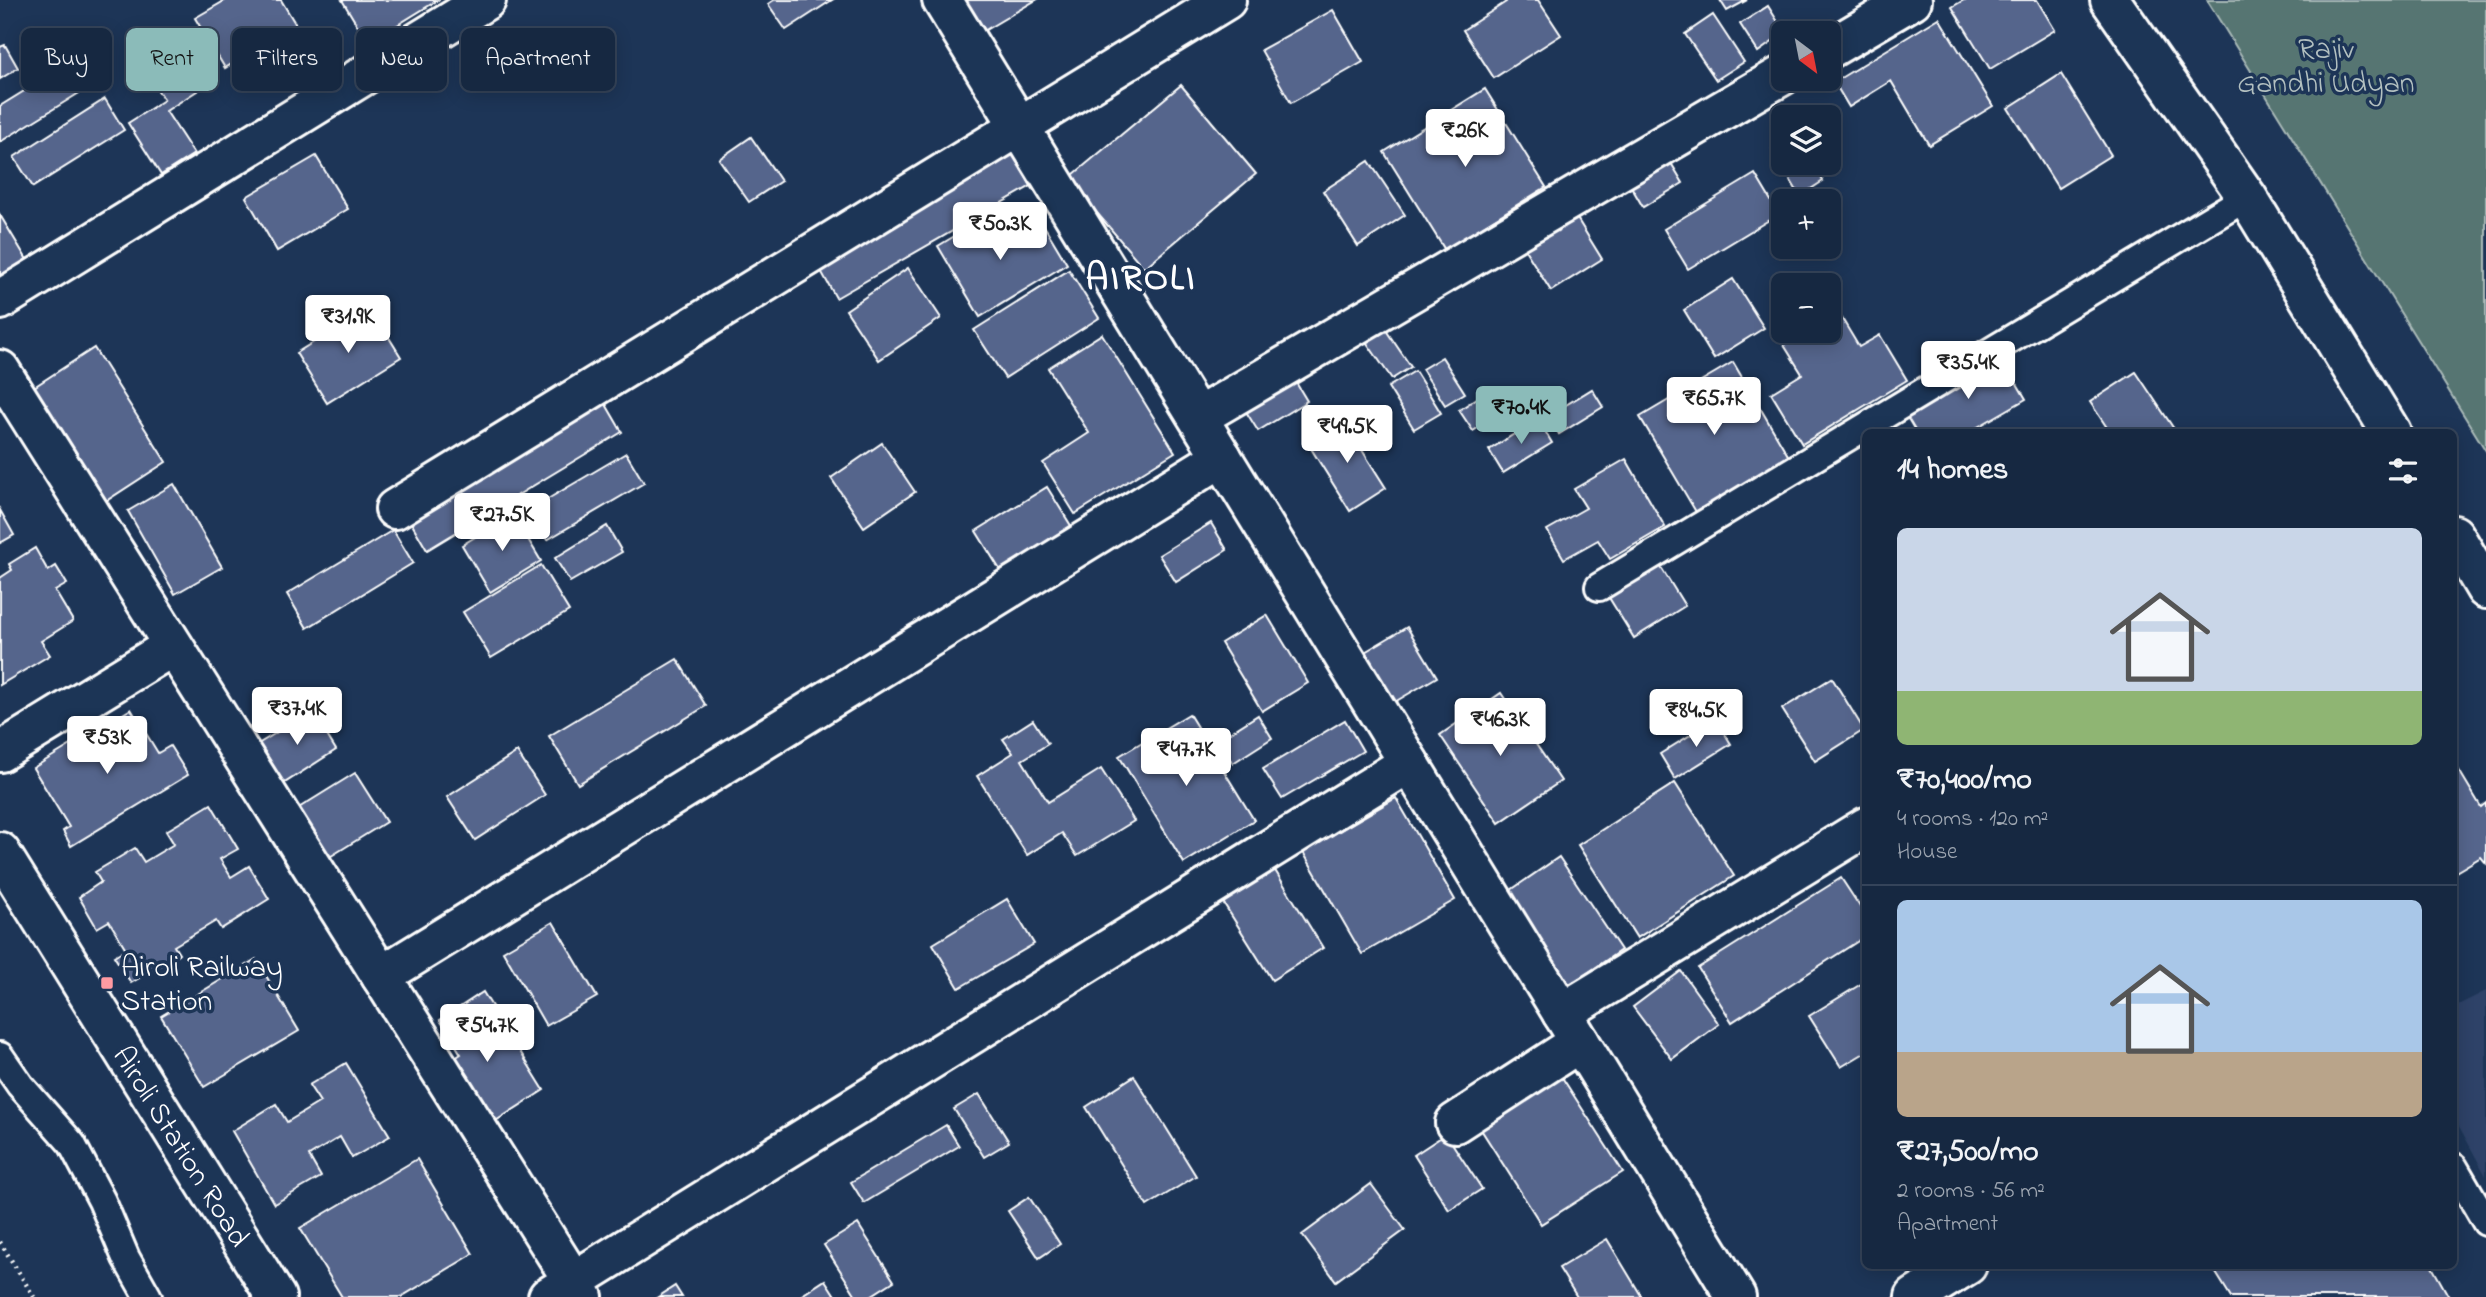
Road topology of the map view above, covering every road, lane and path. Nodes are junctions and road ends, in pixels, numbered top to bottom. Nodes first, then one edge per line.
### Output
1 (486, 0) edge
2 (942, 0) edge
3 (1226, 0) edge
4 (1912, 0) edge
5 (2110, 0) edge
6 (1841, 41) edge
7 (1771, 82) edge
8 (1020, 128) junction
9 (2247, 197) junction
10 (0, 300) edge
11 (0, 370) edge
12 (1198, 417) junction
13 (2389, 429) edge
14 (1222, 457) junction
15 (395, 509) dead end
16 (2457, 540) edge
17 (1599, 587) dead end
18 (2486, 589) edge
19 (173, 646) junction
20 (0, 752) edge
21 (1409, 763) junction
22 (1862, 830) edge
23 (0, 852) edge
24 (381, 976) junction
25 (1571, 1028) junction
26 (0, 1056) edge
27 (1455, 1123) dead end
28 (2457, 1172) edge
29 (2486, 1222) edge
30 (0, 1242) edge
31 (1960, 1269) edge
32 (568, 1292) edge
33 (34, 1297) edge
34 (148, 1297) edge
35 (276, 1297) edge
36 (1736, 1297) edge
37 (1915, 1297) edge

1 - 10 street
2 - 8 street
3 - 8 street
4 - 6 street
5 - 9 street
7 - 12 street
8 - 12 street
8 - 15 street
9 - 13 street
9 - 17 lane
11 - 19 street
12 - 14 street
14 - 21 street
14 - 24 street
16 - 18 street
19 - 20 street
19 - 24 street
21 - 25 street
21 - 32 street
22 - 25 street
23 - 35 street, Airoli Station Road
24 - 32 street
25 - 27 street
25 - 36 street
26 - 34 lane
28 - 29 lane
30 - 33 path
31 - 37 street

